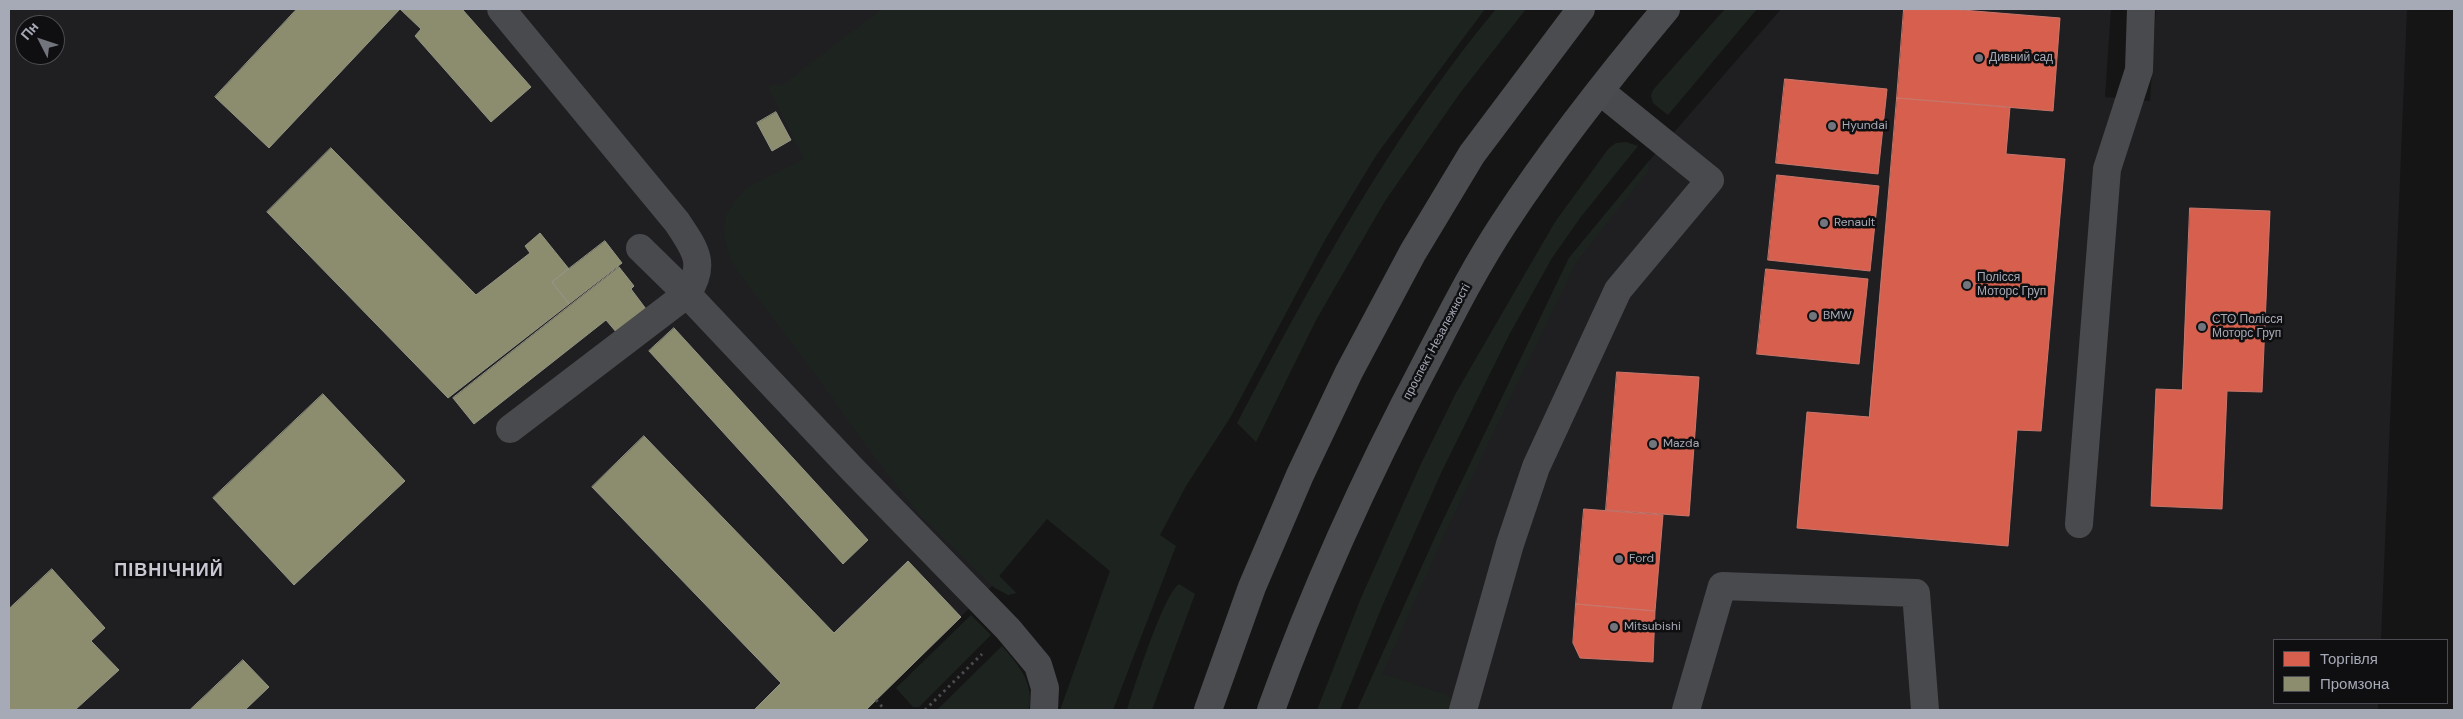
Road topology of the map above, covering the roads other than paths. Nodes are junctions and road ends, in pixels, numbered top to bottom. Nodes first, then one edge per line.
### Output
1 (501, 9) edge
2 (1581, 9) edge
3 (1666, 9) edge
4 (2141, 9) edge
5 (1600, 91) junction
6 (640, 248) dead end
7 (687, 294) junction
8 (510, 428) dead end
9 (2079, 524) dead end
10 (1044, 710) edge
11 (1208, 710) edge
12 (1271, 710) edge
13 (1463, 710) edge
14 (1686, 710) edge
15 (1925, 710) edge

1 - 7 lane
2 - 11 main road
3 - 5 main road, проспект Незалежності
4 - 9 lane
5 - 12 main road, проспект Незалежності
5 - 13 lane
6 - 7 lane
7 - 8 lane
7 - 10 lane
14 - 15 lane

